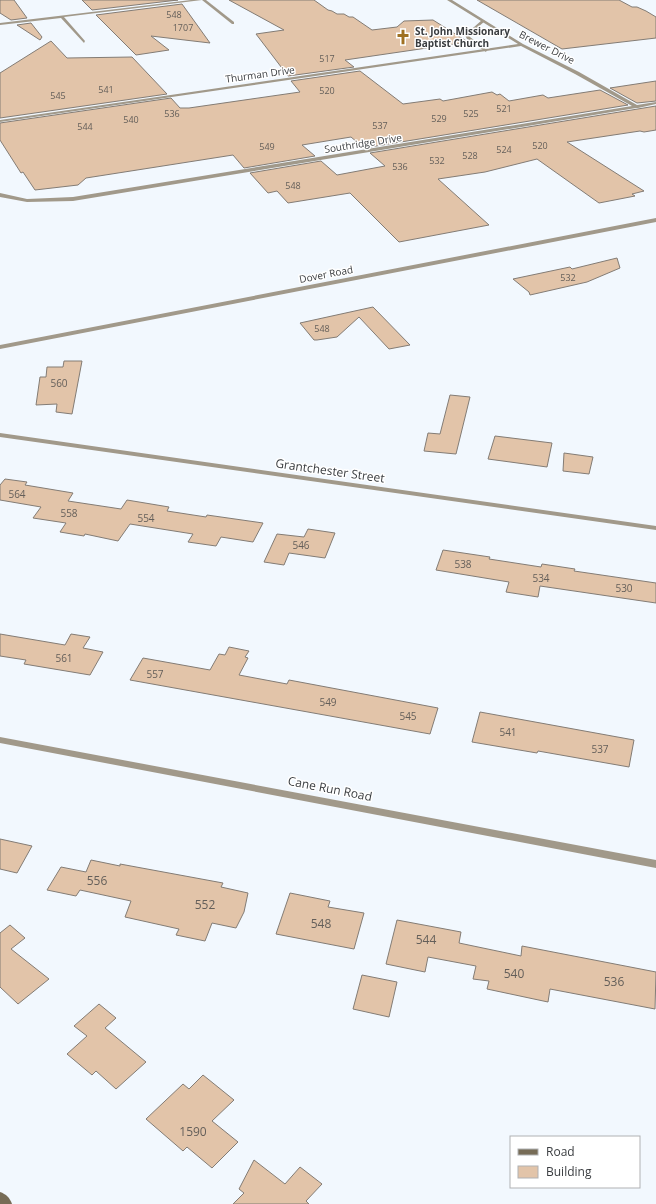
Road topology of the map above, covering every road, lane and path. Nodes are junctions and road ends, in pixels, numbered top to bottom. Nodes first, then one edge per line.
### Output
1 (200, 0) edge
2 (204, 0) edge
3 (449, 0) edge
4 (62, 17) junction
5 (483, 21) junction
6 (233, 23) dead end
7 (0, 24) edge
8 (84, 42) dead end
9 (522, 45) junction
10 (486, 51) junction
11 (656, 103) edge
12 (638, 107) junction
13 (0, 121) edge
14 (0, 195) edge
15 (656, 220) edge
16 (644, 222) junction
17 (656, 223) edge
18 (0, 348) edge
19 (0, 435) edge
20 (656, 528) edge
21 (0, 740) edge
22 (656, 864) edge
23 (0, 1198) edge
24 (6, 1204) edge

1 - 4 street
2 - 6 street
3 - 5 street, Brewer Drive
4 - 7 street
4 - 8 street
5 - 9 street, Brewer Drive
5 - 10 street
9 - 10 street, Thurman Drive
9 - 12 street, Brewer Drive
10 - 13 street, Thurman Drive
11 - 12 street, Southridge Drive
12 - 14 street, Southridge Drive
15 - 16 street, Dover Road
16 - 17 street
16 - 18 street, Dover Road
19 - 20 street, Grantchester Street
21 - 22 street, Cane Run Road
23 - 24 main road

